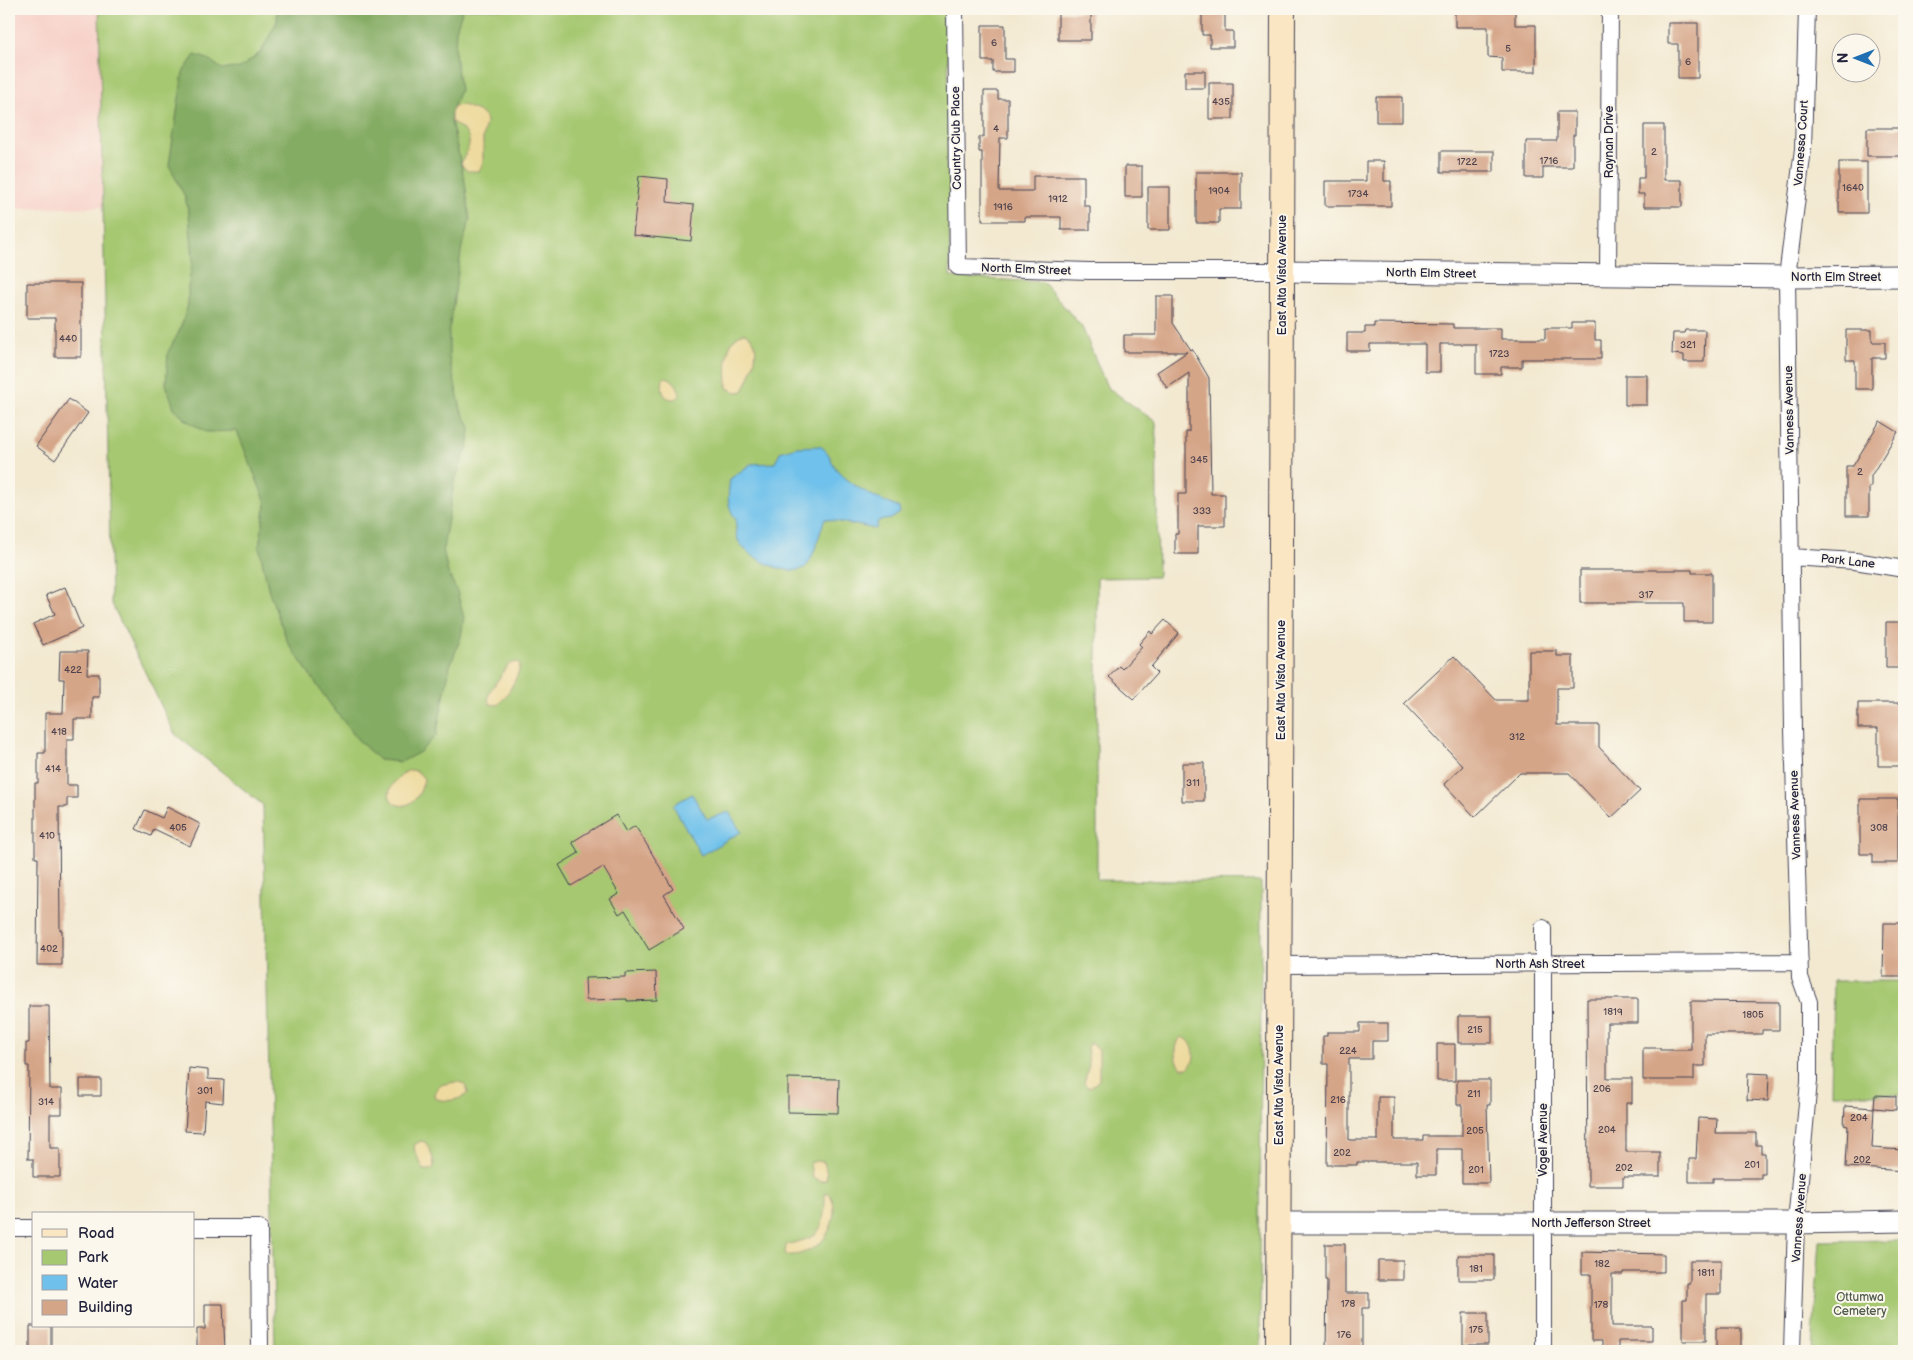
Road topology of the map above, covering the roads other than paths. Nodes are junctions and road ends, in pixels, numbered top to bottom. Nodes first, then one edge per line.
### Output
1 (954, 9) edge
2 (1283, 9) edge
3 (1610, 9) edge
4 (1807, 9) edge
5 (958, 267) joint
6 (1282, 271) junction
7 (1608, 276) junction
8 (1904, 276) edge
9 (1787, 277) junction
10 (1791, 557) junction
11 (1904, 569) edge
12 (1543, 928) dead end
13 (1800, 962) junction
14 (1543, 964) junction
15 (1280, 966) junction
16 (1904, 1221) edge
17 (1278, 1223) junction
18 (1543, 1223) junction
19 (1796, 1224) junction
20 (9, 1228) edge
21 (32, 1228) edge
22 (195, 1228) edge
23 (260, 1351) edge
24 (1278, 1351) edge
25 (1543, 1351) edge
26 (1792, 1351) edge

1 - 5 street, Country Club Place
2 - 6 main road, East Alta Vista Avenue
3 - 7 street, Raynan Drive
4 - 9 street, Vannessa Court
5 - 6 street, North Elm Street
6 - 7 street, North Elm Street
6 - 15 main road, East Alta Vista Avenue
7 - 9 street, North Elm Street
8 - 9 street, North Elm Street
9 - 10 street, Vanness Avenue
10 - 11 street, Park Lane
10 - 13 street, Vanness Avenue
12 - 14 street, Vogel Avenue
13 - 14 street, North Ash Street
13 - 19 street, Vanness Avenue
14 - 15 street, North Ash Street
14 - 18 street, Vogel Avenue
15 - 17 main road, East Alta Vista Avenue
16 - 19 street, North Jefferson Street
17 - 18 street, North Jefferson Street
17 - 24 main road, East Alta Vista Avenue
18 - 19 street, North Jefferson Street
18 - 25 street, Vogel Avenue
19 - 26 street, Vanness Avenue
20 - 21 street
22 - 23 street

